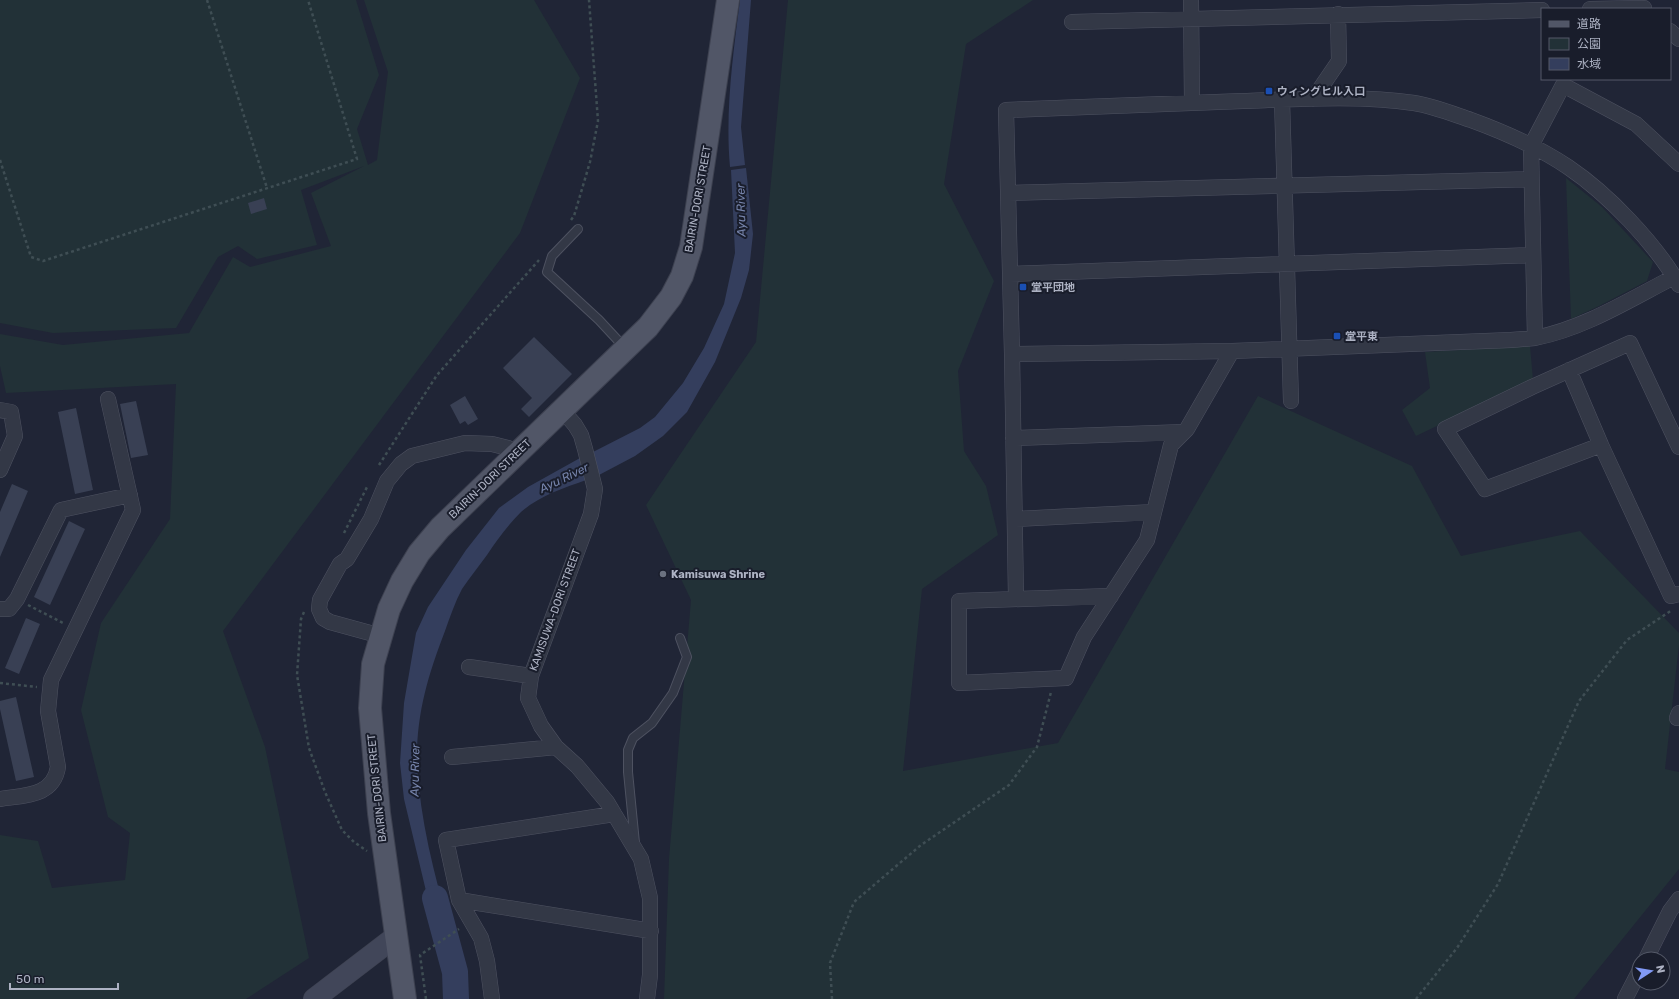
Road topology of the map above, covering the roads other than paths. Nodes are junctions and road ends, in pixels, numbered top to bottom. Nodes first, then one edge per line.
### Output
1 (728, 0) edge
2 (1191, 0) edge
3 (1642, 6) edge
4 (1412, 7) edge
5 (1607, 8) edge
6 (1541, 10) edge
7 (1338, 14) junction
8 (1191, 19) junction
9 (1072, 22) dead end
10 (1671, 32) edge
11 (1679, 39) edge
12 (1312, 99) junction
13 (1282, 100) junction
14 (1192, 103) junction
15 (1531, 146) junction
16 (1679, 164) edge
17 (1531, 179) junction
18 (1284, 185) junction
19 (1008, 192) junction
20 (578, 228) dead end
21 (1532, 255) junction
22 (1287, 264) junction
23 (1010, 274) junction
24 (1676, 281) edge
25 (1534, 338) junction
26 (626, 349) junction
27 (1290, 349) junction
28 (1232, 351) junction
29 (1012, 354) junction
30 (1569, 370) junction
31 (108, 399) dead end
32 (1291, 401) dead end
33 (0, 410) edge
34 (562, 410) junction
35 (1184, 432) junction
36 (1013, 438) junction
37 (1601, 445) junction
38 (1679, 447) edge
39 (516, 454) junction
40 (0, 470) edge
41 (130, 495) junction
42 (1154, 512) junction
43 (1015, 519) junction
44 (1679, 594) edge
45 (1111, 596) junction
46 (1016, 598) junction
47 (0, 609) edge
48 (381, 636) junction
49 (680, 638) dead end
50 (469, 666) dead end
51 (531, 676) junction
52 (556, 746) junction
53 (452, 757) dead end
54 (0, 799) edge
55 (614, 814) junction
56 (635, 849) junction
57 (1679, 899) edge
58 (459, 900) junction
59 (650, 931) junction
60 (395, 937) junction
61 (1650, 951) edge
62 (1631, 987) edge
63 (314, 999) edge
64 (405, 999) edge
65 (492, 999) edge
66 (647, 999) edge
67 (1625, 999) edge

1 - 26 main road, BAIRIN-DORI STREET
2 - 8 street
3 - 5 street
4 - 6 street
4 - 7 street
7 - 8 street
7 - 12 street
8 - 9 street
8 - 14 street
10 - 11 street
12 - 13 street
12 - 15 street
13 - 14 street
13 - 18 street
14 - 19 street
15 - 16 street
15 - 17 street
15 - 24 street
17 - 18 street
17 - 21 street
18 - 19 street
18 - 22 street
19 - 23 street
20 - 26 lane
21 - 22 street
21 - 25 street
22 - 23 street
22 - 27 street
23 - 29 street
24 - 25 street
25 - 27 street
26 - 34 main road, BAIRIN-DORI STREET
27 - 28 street
27 - 32 street
28 - 29 street
28 - 35 street
29 - 36 street
30 - 37 street
30 - 37 street
30 - 38 street
31 - 41 street
33 - 40 street
34 - 39 main road, BAIRIN-DORI STREET
34 - 51 street, KAMISUWA-DORI STREET
35 - 36 street
35 - 42 street
36 - 43 street
37 - 44 street
39 - 48 main road, BAIRIN-DORI STREET
39 - 48 street
41 - 47 street
41 - 54 street
42 - 43 street
42 - 45 street
43 - 46 street
45 - 46 street
45 - 46 street
48 - 60 main road, BAIRIN-DORI STREET
49 - 56 lane
50 - 51 street
51 - 52 street, KAMISUWA-DORI STREET
52 - 53 street
52 - 55 street, KAMISUWA-DORI STREET
55 - 56 street, KAMISUWA-DORI STREET
55 - 58 street
56 - 59 street, KAMISUWA-DORI STREET
57 - 61 street
58 - 59 street
58 - 65 street
59 - 66 street, KAMISUWA-DORI STREET
60 - 63 street
60 - 64 main road, BAIRIN-DORI STREET
62 - 67 street

